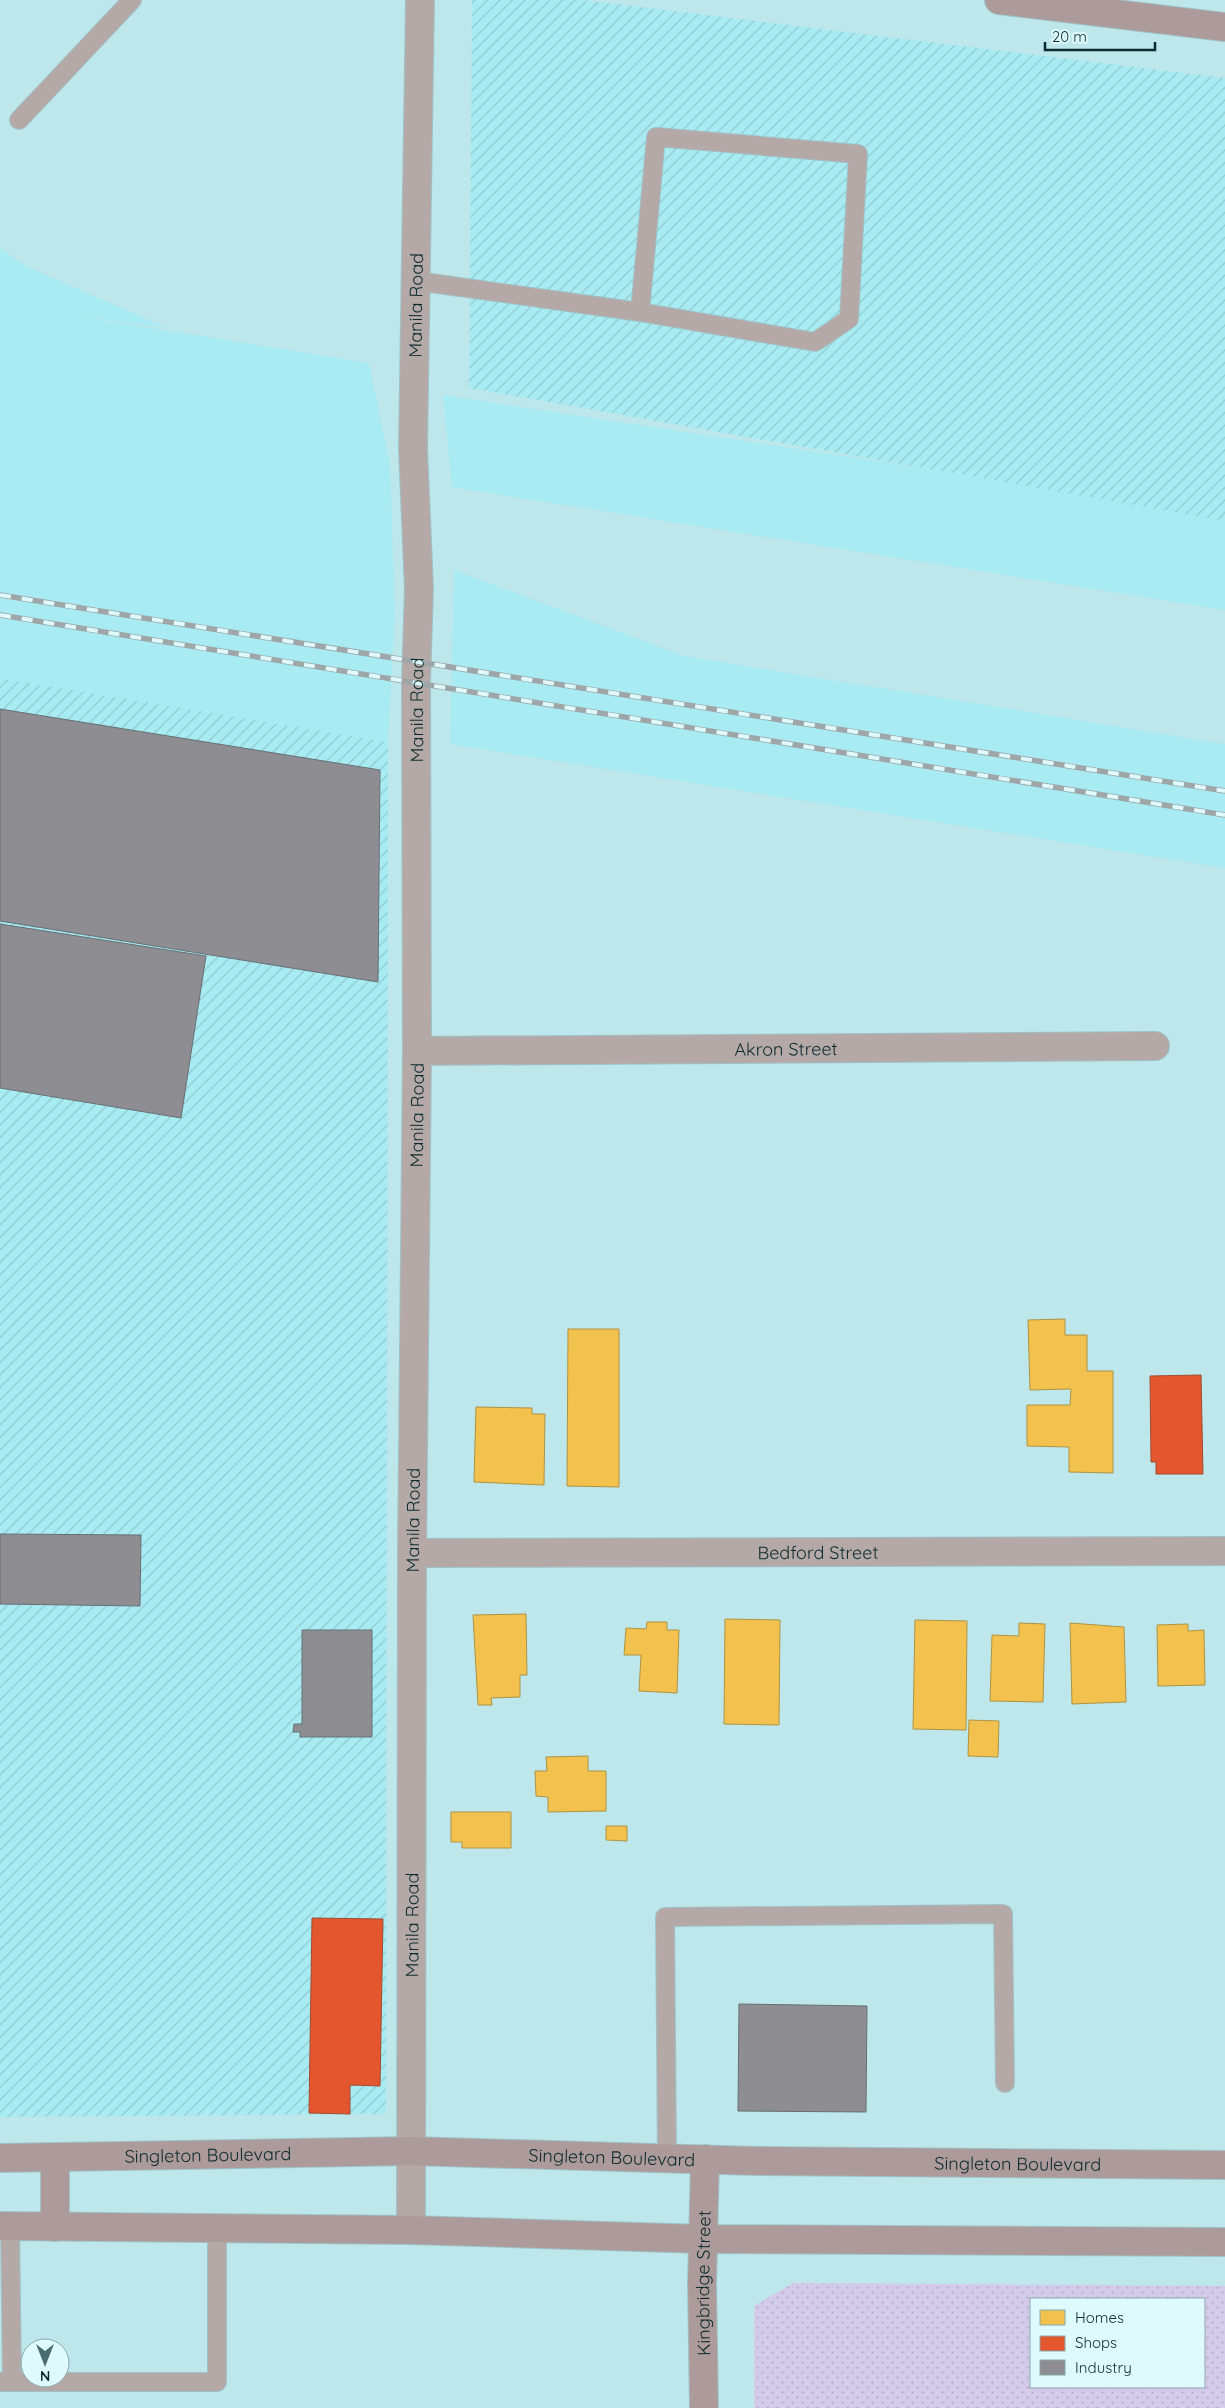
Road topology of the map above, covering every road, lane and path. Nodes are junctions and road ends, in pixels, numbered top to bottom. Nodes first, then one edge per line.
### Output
1 (132, 0) edge
2 (420, 0) edge
3 (999, 0) edge
4 (1225, 27) edge
5 (19, 120) dead end
6 (416, 281) junction
7 (640, 312) junction
8 (1155, 1046) dead end
9 (417, 1050) junction
10 (1225, 1551) edge
11 (412, 1552) junction
12 (1005, 2083) dead end
13 (410, 2151) junction
14 (0, 2158) edge
15 (55, 2158) junction
16 (667, 2158) junction
17 (704, 2159) junction
18 (1225, 2165) edge
19 (5, 2226) edge
20 (55, 2227) junction
21 (217, 2228) junction
22 (411, 2230) junction
23 (702, 2239) junction
24 (1225, 2242) edge
25 (6, 2382) edge
26 (704, 2408) edge

1 - 5 lane
2 - 6 street, Manila Road
3 - 4 main road
6 - 7 lane
6 - 9 street, Manila Road
7 - 7 lane
8 - 9 street, Akron Street
9 - 11 street, Manila Road
10 - 11 street, Bedford Street
11 - 13 street, Manila Road
12 - 16 lane
13 - 15 main road, Singleton Boulevard
13 - 16 main road, Singleton Boulevard
13 - 22 street, Manila Road
14 - 15 main road, Singleton Boulevard
15 - 20 main road
16 - 17 main road, Singleton Boulevard
17 - 18 main road, Singleton Boulevard
17 - 23 main road, Kingbridge Street
19 - 20 main road
19 - 25 lane
20 - 21 main road
21 - 22 main road
21 - 25 lane
22 - 23 main road
23 - 24 main road
23 - 26 main road, Kingbridge Street

